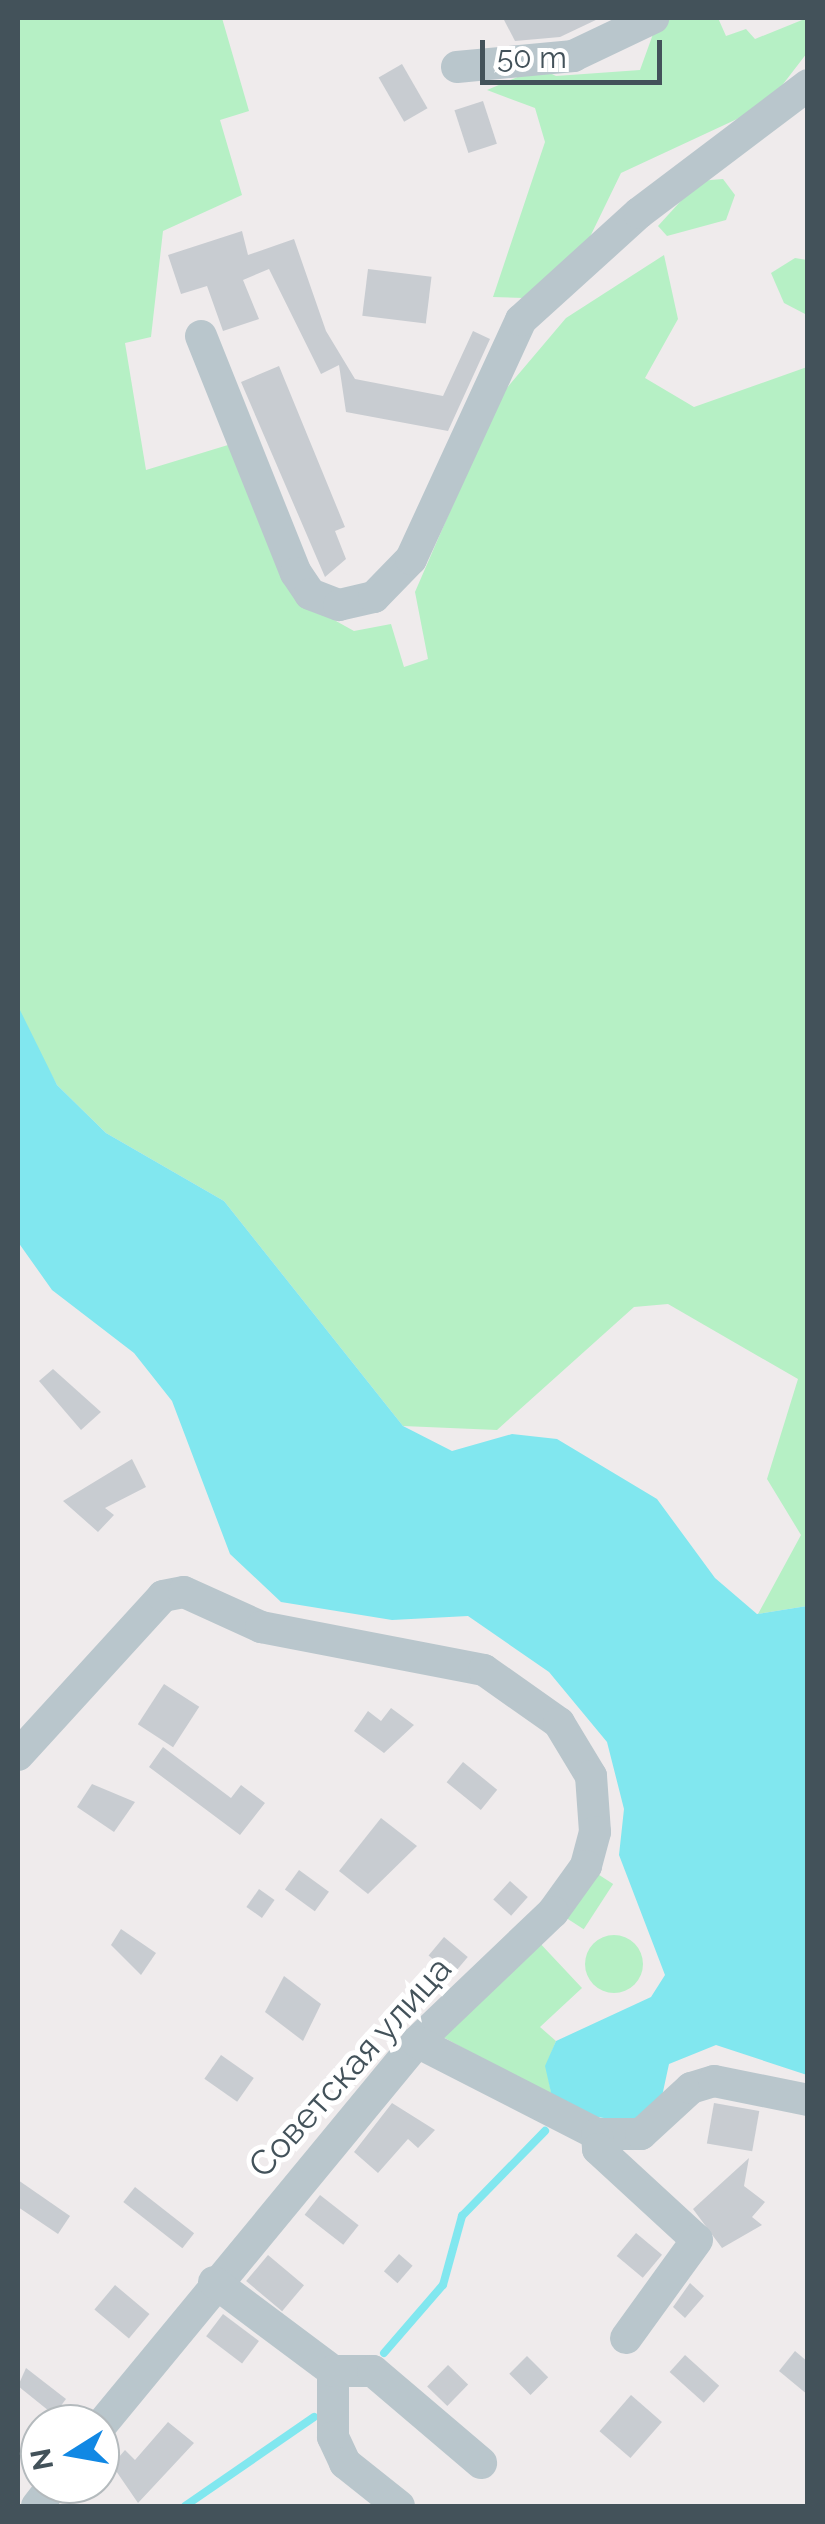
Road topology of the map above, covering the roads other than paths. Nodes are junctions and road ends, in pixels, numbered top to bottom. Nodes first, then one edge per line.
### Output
1 (654, 18) edge
2 (457, 67) dead end
3 (808, 84) edge
4 (201, 336) dead end
5 (18, 1755) edge
6 (416, 2042) junction
7 (808, 2100) edge
8 (597, 2134) junction
9 (214, 2282) junction
10 (626, 2338) dead end
11 (333, 2371) junction
12 (117, 2404) edge
13 (480, 2463) dead end
14 (18, 2499) edge
15 (28, 2506) edge
16 (399, 2506) edge

1 - 2 street
3 - 4 street
5 - 6 street, Советская улица
6 - 8 street
6 - 9 street, Советская улица
7 - 8 street
8 - 10 street
9 - 11 street
9 - 12 street, Советская улица
11 - 13 street
11 - 16 street
14 - 15 street

